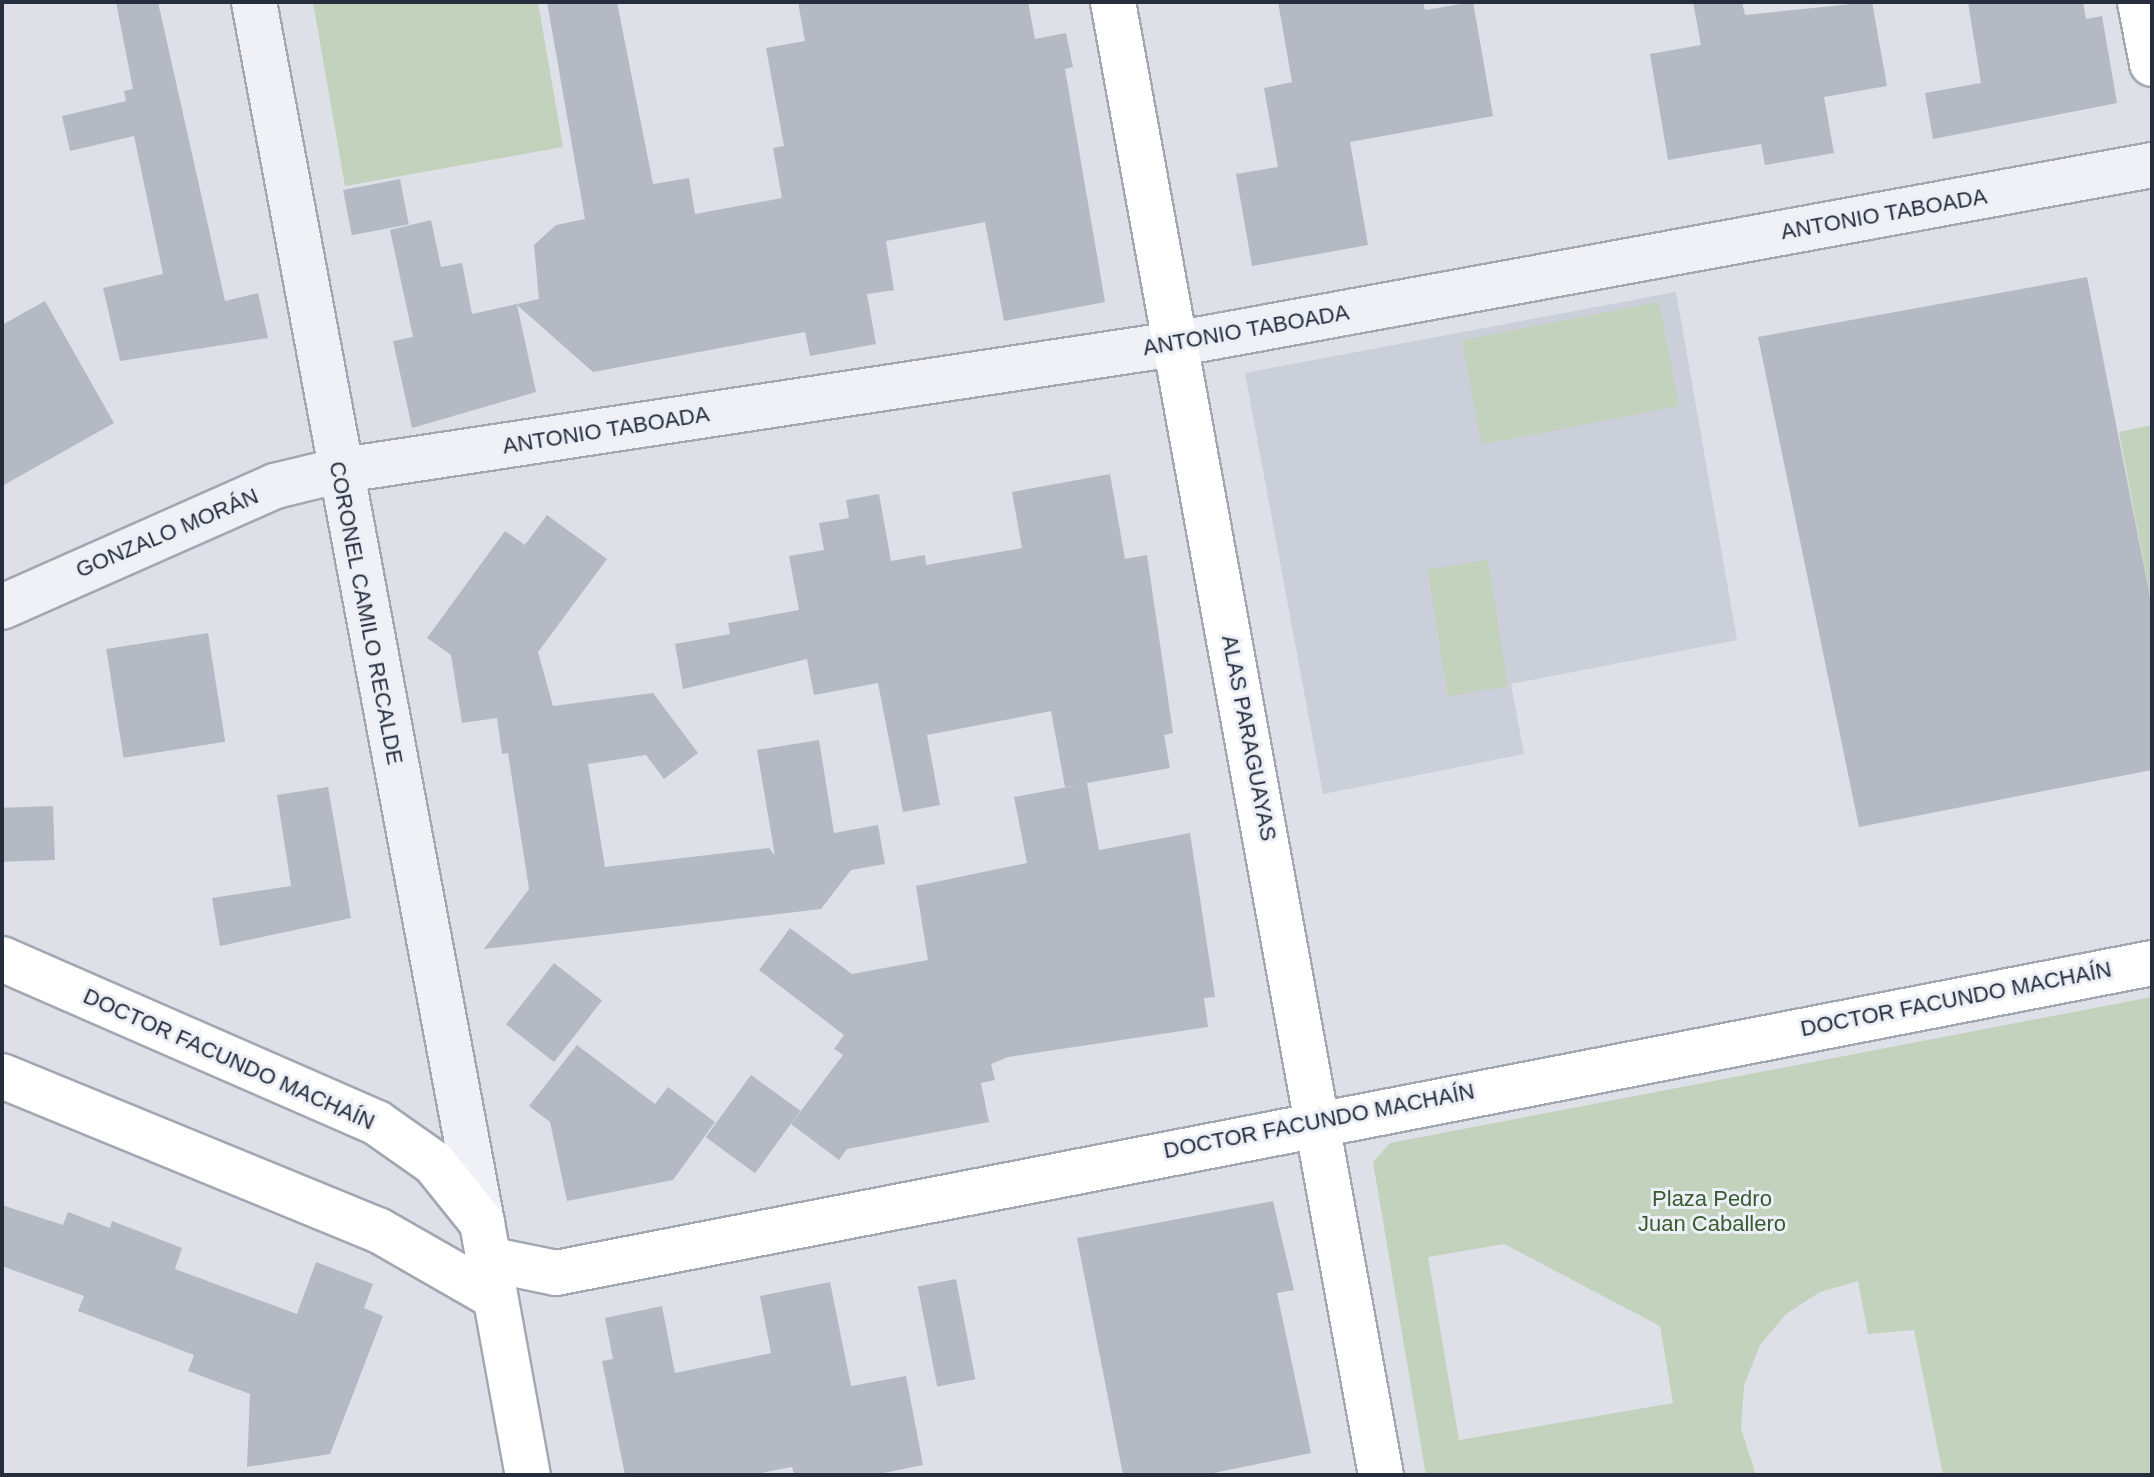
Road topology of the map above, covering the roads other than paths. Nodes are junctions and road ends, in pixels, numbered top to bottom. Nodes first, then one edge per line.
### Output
1 (254, 2) edge
2 (1113, 2) edge
3 (2140, 2) edge
4 (2152, 64) edge
5 (2152, 165) edge
6 (1175, 344) junction
7 (337, 471) junction
8 (2, 607) edge
9 (2, 959) edge
10 (2152, 963) edge
11 (2, 1076) edge
12 (1321, 1119) junction
13 (489, 1259) junction
14 (528, 1475) edge
15 (1381, 1475) edge

1 - 7 street, CORONEL CAMILO RECALDE
2 - 6 main road, ALAS PARAGUAYAS
3 - 4 main road
5 - 6 street, ANTONIO TABOADA
6 - 7 street, ANTONIO TABOADA
6 - 12 main road, ALAS PARAGUAYAS
7 - 8 street, GONZALO MORÁN
7 - 13 street, CORONEL CAMILO RECALDE
9 - 13 main road, DOCTOR FACUNDO MACHAÍN
10 - 12 main road, DOCTOR FACUNDO MACHAÍN
11 - 13 main road, DOCTOR FACUNDO MACHAÍN
12 - 13 main road, DOCTOR FACUNDO MACHAÍN
12 - 15 main road, ALAS PARAGUAYAS
13 - 14 main road, CORONEL CAMILO RECALDE

